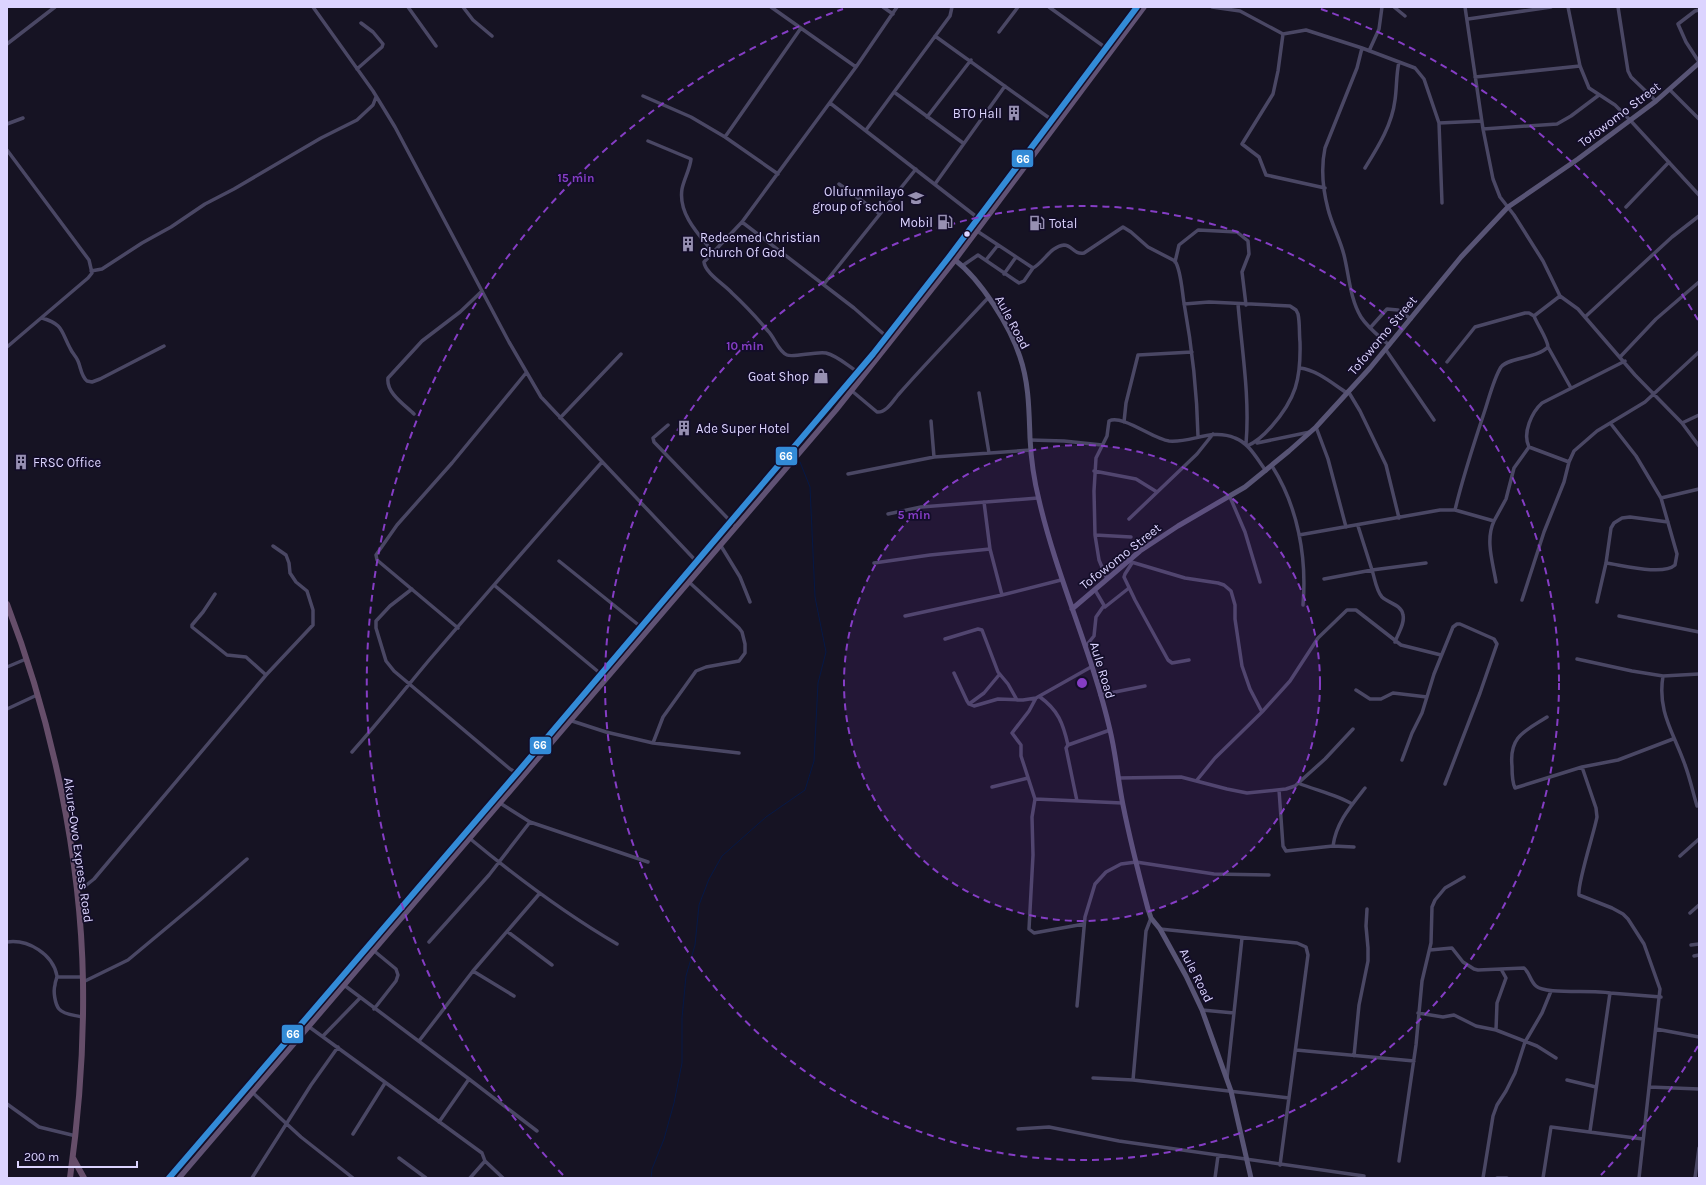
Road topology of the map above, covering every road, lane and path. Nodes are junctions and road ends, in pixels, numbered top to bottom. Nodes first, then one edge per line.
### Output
1 (313, 7) edge
2 (408, 7) edge
3 (463, 7) edge
4 (771, 7) edge
5 (883, 7) edge
6 (897, 7) edge
7 (952, 7) edge
8 (1018, 7) edge
9 (1049, 7) edge
10 (1137, 7) edge
11 (1144, 7) edge
12 (1212, 7) edge
13 (1382, 7) edge
14 (1394, 7) edge
15 (1465, 7) edge
16 (1511, 7) edge
17 (1551, 7) edge
18 (1568, 7) edge
19 (1618, 7) edge
20 (54, 8) edge
21 (1055, 9) edge
22 (1240, 9) edge
23 (1699, 10) edge
24 (1512, 13) junction
25 (892, 14) junction
26 (1405, 16) dead end
27 (1468, 19) junction
28 (361, 23) dead end
29 (801, 28) junction
30 (999, 32) dead end
31 (1283, 34) junction
32 (492, 36) dead end
33 (936, 36) junction
34 (1115, 40) junction
35 (7, 44) edge
36 (436, 46) dead end
37 (1106, 48) junction
38 (1362, 48) junction
39 (1369, 50) junction
40 (970, 60) junction
41 (1399, 62) junction
42 (1699, 62) edge
43 (1580, 66) junction
44 (856, 67) junction
45 (357, 69) junction
46 (1475, 77) junction
47 (1005, 86) junction
48 (1670, 90) junction
49 (894, 92) junction
50 (1600, 95) junction
51 (643, 96) dead end
52 (376, 97) junction
53 (1656, 101) junction
54 (830, 102) junction
55 (927, 117) junction
56 (22, 118) dead end
57 (1699, 119) edge
58 (1052, 120) junction
59 (1630, 120) junction
60 (1482, 121) junction
61 (1439, 123) junction
62 (7, 124) edge
63 (1483, 129) junction
64 (866, 130) junction
65 (1043, 131) junction
66 (1048, 135) junction
67 (725, 137) junction
68 (648, 141) dead end
69 (963, 143) junction
70 (7, 150) edge
71 (1669, 162) junction
72 (1365, 168) dead end
73 (916, 169) junction
74 (778, 174) junction
75 (839, 184) dead end
76 (935, 184) junction
77 (1325, 188) junction
78 (1699, 194) edge
79 (1442, 203) dead end
80 (1626, 206) dead end
81 (1508, 207) junction
82 (880, 214) junction
83 (1699, 216) edge
84 (978, 218) junction
85 (742, 222) junction
86 (977, 231) junction
87 (998, 245) junction
88 (713, 252) junction
89 (1016, 257) junction
90 (956, 260) junction
91 (986, 260) junction
92 (1175, 262) junction
93 (962, 266) junction
94 (1033, 268) junction
95 (92, 271) junction
96 (1004, 274) junction
97 (1699, 282) edge
98 (824, 284) junction
99 (482, 291) junction
100 (1560, 296) junction
101 (988, 298) junction
102 (1184, 304) junction
103 (1238, 304) junction
104 (1246, 304) junction
105 (1534, 316) junction
106 (1586, 317) junction
107 (42, 318) junction
108 (1411, 319) junction
109 (1370, 328) junction
110 (887, 337) junction
111 (164, 346) dead end
112 (7, 347) edge
113 (1548, 347) junction
114 (1387, 348) junction
115 (1192, 352) junction
116 (1699, 352) edge
117 (621, 354) dead end
118 (1621, 356) junction
119 (1625, 361) junction
120 (1447, 362) dead end
121 (1300, 368) junction
122 (858, 372) junction
123 (526, 373) junction
124 (1571, 388) junction
125 (852, 391) junction
126 (1348, 392) junction
127 (979, 393) dead end
128 (1653, 395) junction
129 (830, 405) junction
130 (836, 410) junction
131 (414, 414) dead end
132 (1699, 415) edge
133 (560, 418) junction
134 (1434, 420) dead end
135 (931, 421) dead end
136 (1124, 422) junction
137 (1682, 423) junction
138 (1611, 424) junction
139 (668, 425) dead end
140 (1316, 427) junction
141 (1311, 431) junction
142 (1213, 434) junction
143 (1198, 436) junction
144 (1030, 440) junction
145 (1255, 443) junction
146 (1102, 445) junction
147 (1246, 445) junction
148 (1699, 445) edge
149 (1529, 447) junction
150 (1031, 450) junction
151 (989, 453) junction
152 (934, 457) junction
153 (602, 462) junction
154 (1569, 462) junction
155 (1272, 466) junction
156 (1094, 471) junction
157 (1266, 471) junction
158 (848, 474) dead end
159 (1699, 489) edge
160 (1157, 492) junction
161 (1230, 497) junction
162 (1038, 498) junction
163 (1661, 498) junction
164 (984, 502) junction
165 (1455, 510) junction
166 (888, 514) dead end
167 (1399, 518) junction
168 (1129, 519) dead end
169 (1494, 521) junction
170 (731, 522) junction
171 (1668, 522) junction
172 (1358, 526) junction
173 (1346, 527) junction
174 (737, 528) junction
175 (1095, 534) junction
176 (1299, 536) junction
177 (1131, 537) dead end
178 (273, 546) dead end
179 (721, 546) junction
180 (990, 549) junction
181 (559, 561) dead end
182 (697, 562) junction
183 (1130, 562) junction
184 (874, 563) dead end
185 (1426, 563) dead end
186 (1606, 563) junction
187 (1372, 570) junction
188 (1107, 579) junction
189 (1324, 579) dead end
190 (1061, 580) junction
191 (689, 582) junction
192 (1260, 582) dead end
193 (1496, 582) dead end
194 (494, 585) junction
195 (1130, 588) junction
196 (412, 589) junction
197 (1095, 590) junction
198 (215, 594) dead end
199 (1002, 595) junction
200 (1522, 600) dead end
201 (750, 602) dead end
202 (1597, 602) dead end
203 (7, 604) edge
204 (1303, 605) dead end
205 (1103, 607) junction
206 (1072, 609) junction
207 (905, 616) dead end
208 (1618, 616) dead end
209 (641, 627) junction
210 (458, 628) junction
211 (1699, 632) edge
212 (945, 639) dead end
213 (1395, 642) junction
214 (1085, 647) junction
215 (1441, 655) junction
216 (26, 659) junction
217 (1577, 659) dead end
218 (1189, 660) dead end
219 (7, 667) edge
220 (1091, 667) junction
221 (954, 673) dead end
222 (601, 674) junction
223 (1699, 674) edge
224 (266, 675) junction
225 (999, 675) junction
226 (1663, 676) junction
227 (411, 684) junction
228 (1146, 686) dead end
229 (1356, 690) dead end
230 (37, 695) junction
231 (1100, 695) junction
232 (1426, 697) junction
233 (1038, 698) junction
234 (1017, 700) junction
235 (969, 704) junction
236 (7, 709) edge
237 (1262, 712) junction
238 (565, 716) junction
239 (1547, 716) dead end
240 (570, 721) junction
241 (1353, 729) dead end
242 (1110, 730) junction
243 (1673, 739) junction
244 (653, 743) junction
245 (1068, 745) junction
246 (352, 752) dead end
247 (740, 753) dead end
248 (1402, 760) dead end
249 (1582, 768) junction
250 (515, 775) junction
251 (1028, 778) junction
252 (1119, 778) junction
253 (1197, 780) junction
254 (1298, 783) junction
255 (1445, 784) dead end
256 (992, 788) dead end
257 (1365, 788) dead end
258 (1279, 790) junction
259 (1035, 799) junction
260 (1077, 801) junction
261 (500, 803) junction
262 (1122, 803) junction
263 (1352, 804) junction
264 (1697, 806) dead end
265 (530, 822) junction
266 (465, 834) junction
267 (470, 838) junction
268 (1699, 839) edge
269 (1333, 846) junction
270 (1354, 847) dead end
271 (1680, 856) dead end
272 (247, 859) dead end
273 (499, 862) junction
274 (648, 862) dead end
275 (1136, 862) junction
276 (1269, 875) dead end
277 (1464, 877) dead end
278 (76, 889) junction
279 (540, 893) junction
280 (1699, 905) edge
281 (1367, 909) dead end
282 (1690, 913) dead end
283 (1151, 918) junction
284 (394, 921) junction
285 (1084, 924) junction
286 (1160, 930) junction
287 (508, 932) junction
288 (1242, 938) junction
289 (7, 942) edge
290 (430, 942) dead end
291 (617, 944) dead end
292 (1699, 944) edge
293 (1691, 945) dead end
294 (374, 950) junction
295 (1430, 950) junction
296 (1699, 955) edge
297 (1694, 956) dead end
298 (552, 965) dead end
299 (1501, 969) junction
300 (473, 971) junction
301 (57, 977) junction
302 (83, 979) junction
303 (344, 985) junction
304 (1551, 991) junction
305 (1610, 993) junction
306 (514, 996) dead end
307 (1661, 997) junction
308 (360, 998) junction
309 (1077, 1006) dead end
310 (374, 1008) junction
311 (1202, 1010) junction
312 (1234, 1013) junction
313 (1418, 1013) junction
314 (82, 1017) junction
315 (308, 1026) junction
316 (1656, 1029) junction
317 (1496, 1030) junction
318 (323, 1036) junction
319 (1699, 1037) edge
320 (419, 1041) junction
321 (1525, 1042) junction
322 (338, 1048) junction
323 (1296, 1050) junction
324 (1354, 1056) junction
325 (1556, 1058) dead end
326 (1414, 1061) junction
327 (1093, 1078) dead end
328 (1227, 1078) junction
329 (469, 1079) junction
330 (1133, 1080) junction
331 (1567, 1080) dead end
332 (385, 1083) junction
333 (1596, 1086) junction
334 (1649, 1087) junction
335 (1699, 1089) edge
336 (252, 1091) junction
337 (1231, 1091) junction
338 (1289, 1098) junction
339 (7, 1104) edge
340 (440, 1122) junction
341 (287, 1125) junction
342 (1018, 1129) dead end
343 (536, 1131) dead end
344 (1590, 1131) junction
345 (354, 1134) dead end
346 (76, 1136) junction
347 (1643, 1138) junction
348 (1699, 1148) edge
349 (1218, 1156) junction
350 (73, 1157) junction
351 (399, 1158) dead end
352 (1247, 1159) junction
353 (485, 1161) junction
354 (1399, 1161) dead end
355 (1280, 1165) junction
356 (1330, 1172) junction
357 (1364, 1176) dead end
358 (70, 1178) edge
359 (84, 1178) edge
360 (169, 1178) edge
361 (179, 1178) edge
362 (252, 1178) edge
363 (353, 1178) edge
364 (426, 1178) edge
365 (470, 1178) edge
366 (503, 1178) edge
367 (1215, 1178) edge
368 (1251, 1178) edge
369 (1330, 1178) edge
370 (1482, 1178) edge
371 (1497, 1178) edge
372 (1507, 1178) edge
373 (1543, 1178) edge
374 (1639, 1178) edge
375 (1695, 1178) edge

1 - 45 street
2 - 36 street
3 - 32 street
4 - 29 street
5 - 25 street
6 - 25 street
7 - 33 street
8 - 30 street
9 - 21 street
10 - 34 main road
11 - 34 main road
12 - 22 street
13 - 39 street
14 - 26 street
15 - 27 street
16 - 24 street
17 - 24 street
18 - 43 street
19 - 53 street
20 - 35 street
21 - 37 street
22 - 31 street
23 - 42 street
24 - 27 street
25 - 44 street
27 - 46 street
28 - 45 street
29 - 44 street
29 - 67 street
31 - 38 street
31 - 77 street
33 - 40 street
33 - 49 street
34 - 37 main road
34 - 66 main road
37 - 58 main road
38 - 39 street
38 - 77 street
39 - 41 street
40 - 47 street
40 - 55 street
41 - 61 street
41 - 72 street
42 - 48 street, Tofowomo Street
43 - 46 street
43 - 50 street
44 - 54 street
45 - 52 street
46 - 60 street
47 - 58 street
47 - 69 street
48 - 53 street, Tofowomo Street
48 - 57 street
49 - 55 street
49 - 64 street
50 - 59 street
50 - 63 street
51 - 67 street
52 - 95 street
52 - 99 street
53 - 59 street, Tofowomo Street
54 - 64 street
54 - 74 street
55 - 69 street
56 - 62 street
58 - 65 main road
59 - 71 street
59 - 81 street, Tofowomo Street
60 - 61 street
60 - 63 street
61 - 79 street
63 - 81 street
64 - 73 street
65 - 66 main road
65 - 84 main road
66 - 86 main road
67 - 74 street
68 - 88 street
69 - 76 street
70 - 95 street
71 - 78 street
71 - 80 street
73 - 76 street
73 - 82 street
74 - 85 street
75 - 82 street
76 - 84 street
77 - 109 street
81 - 100 street
81 - 108 street, Tofowomo Street
82 - 98 street
83 - 106 street
84 - 110 main road
85 - 88 street
85 - 98 street
86 - 87 street
86 - 90 main road
87 - 89 street
87 - 91 street
88 - 122 street
89 - 94 street
89 - 96 street
90 - 93 street, Aule Road
90 - 125 main road
91 - 93 street
91 - 96 street
92 - 94 street
92 - 102 street
92 - 104 street
93 - 101 street, Aule Road
94 - 96 street
95 - 107 street
97 - 118 street
98 - 110 street
99 - 123 street
99 - 131 street
100 - 105 street
100 - 106 street
101 - 125 street
101 - 144 street, Aule Road
102 - 103 street
102 - 115 street
103 - 104 street
103 - 147 street
104 - 121 street
105 - 113 street
105 - 120 street
106 - 118 street
107 - 111 street
107 - 112 street
108 - 109 street
108 - 114 street, Tofowomo Street
109 - 114 street
110 - 122 main road
113 - 124 street
113 - 165 street
114 - 126 street, Tofowomo Street
114 - 134 street
115 - 136 street
115 - 143 street
116 - 128 street
117 - 133 street
118 - 119 street
119 - 124 street
119 - 128 street
121 - 126 street
121 - 145 street
122 - 129 main road
123 - 133 street
123 - 196 street
124 - 149 street
125 - 130 main road
126 - 140 street, Tofowomo Street
126 - 167 street
127 - 151 street
128 - 137 street
128 - 138 street
129 - 130 main road
129 - 170 main road
130 - 174 main road
132 - 137 street
133 - 153 street
135 - 152 street
136 - 143 street
136 - 146 street
137 - 148 street
138 - 154 street
138 - 163 street
139 - 170 street
140 - 141 street, Tofowomo Street
140 - 173 street
141 - 145 street
141 - 155 street, Tofowomo Street
142 - 143 street
142 - 147 street
142 - 160 street
144 - 146 street
144 - 150 street, Aule Road
145 - 147 street
146 - 156 street
147 - 157 street
149 - 154 street
149 - 169 street
150 - 151 street
150 - 162 street, Aule Road
151 - 152 street
152 - 158 street
153 - 182 street
153 - 194 street
154 - 200 street
155 - 157 street, Tofowomo Street
155 - 176 street
156 - 160 street
156 - 175 street
157 - 161 street, Tofowomo Street
159 - 163 street
160 - 168 street
161 - 183 street, Tofowomo Street
161 - 192 street
162 - 164 street
162 - 190 street, Aule Road
163 - 171 street
164 - 166 street
164 - 180 street
165 - 167 street
165 - 169 street
167 - 172 street
169 - 193 street
170 - 174 street
170 - 182 main road
171 - 186 street
171 - 186 street
172 - 173 street
172 - 187 street
173 - 176 street
174 - 179 main road
175 - 177 street
175 - 188 street
176 - 204 street
178 - 224 street
179 - 191 main road
179 - 201 street
180 - 184 street
180 - 199 street
181 - 209 street
182 - 209 main road
183 - 188 street, Tofowomo Street
183 - 195 street
183 - 237 street
185 - 187 street
186 - 202 street
187 - 189 street
187 - 213 street
188 - 197 street, Tofowomo Street
190 - 199 street
190 - 206 street, Aule Road
191 - 240 main road
191 - 244 street
194 - 210 street
194 - 222 street
195 - 205 street
195 - 218 street
196 - 210 street
196 - 227 street
197 - 205 street
197 - 206 street, Tofowomo Street
198 - 224 street
199 - 207 street
203 - 216 highway, Akure-Owo Express Road
205 - 214 street
206 - 214 street, Aule Road
208 - 211 street
209 - 222 main road
210 - 227 street
212 - 225 street
213 - 215 street
213 - 237 street
214 - 220 street, Aule Road
215 - 232 street
215 - 255 street
216 - 219 street
216 - 230 highway, Akure-Owo Express Road
217 - 226 street
220 - 231 street, Aule Road
220 - 233 street
221 - 235 street
222 - 238 main road
223 - 226 street
224 - 278 street
225 - 234 street
225 - 235 street
226 - 243 street
227 - 246 street
227 - 250 street
228 - 231 street
229 - 232 street
230 - 236 street
230 - 278 highway, Akure-Owo Express Road
231 - 242 street, Aule Road
232 - 248 street
233 - 234 street
233 - 245 street
233 - 251 street
234 - 235 street
237 - 253 street
238 - 240 street
238 - 250 main road
239 - 249 street
240 - 244 street
240 - 261 main road
241 - 254 street
242 - 245 street
242 - 252 street, Aule Road
243 - 249 street
243 - 264 street
244 - 247 street
245 - 260 street
249 - 307 street
250 - 266 main road
251 - 256 street
251 - 259 street
252 - 253 street
252 - 262 street, Aule Road
253 - 258 street
254 - 258 street
254 - 263 street
257 - 263 street
258 - 269 street
259 - 260 street
259 - 285 street
260 - 262 street
261 - 265 street
261 - 267 main road
262 - 275 street, Aule Road
263 - 269 street
265 - 273 street
265 - 274 street
266 - 267 street
266 - 284 main road
267 - 273 street
267 - 284 main road
268 - 271 street
269 - 270 street
272 - 302 street
273 - 279 street
273 - 290 street
275 - 276 street
275 - 283 street, Aule Road
275 - 285 street
277 - 295 street
278 - 302 highway, Akure-Owo Express Road
279 - 287 street
279 - 291 street
280 - 282 street
281 - 324 street
283 - 286 street, Aule Road
283 - 330 street
284 - 294 main road
284 - 360 main road
285 - 309 street
286 - 288 street
286 - 311 street, Aule Road
287 - 298 street
287 - 300 street
288 - 312 street
288 - 323 street
289 - 301 street
292 - 293 street
294 - 303 main road
294 - 310 street
295 - 299 street
295 - 313 street
296 - 297 street
299 - 304 street
299 - 317 street
300 - 306 street
300 - 320 street
301 - 302 street
301 - 314 street
302 - 314 highway, Akure-Owo Express Road
303 - 308 street
303 - 315 main road
304 - 305 street
304 - 321 street
305 - 307 street
305 - 333 street
307 - 316 street
308 - 310 street
308 - 318 street
310 - 320 street
311 - 312 street
311 - 328 street, Aule Road
312 - 328 street
313 - 317 street
313 - 326 street
314 - 346 highway, Akure-Owo Express Road
315 - 318 street
315 - 336 main road
316 - 319 street
316 - 334 street
317 - 321 street
318 - 322 street
320 - 329 street
321 - 325 street
321 - 370 street
322 - 332 street
322 - 341 street
323 - 324 street
323 - 338 street
324 - 326 street
326 - 354 street
327 - 330 street
328 - 337 street, Aule Road
329 - 340 street
329 - 343 street
330 - 337 street
331 - 333 street
332 - 340 street
332 - 345 street
333 - 344 street
334 - 335 street
334 - 347 street
336 - 341 street
336 - 361 main road
337 - 338 street
337 - 352 street, Aule Road
338 - 355 street
339 - 346 street
340 - 353 street
341 - 362 street
341 - 363 street
342 - 349 street
344 - 347 street
344 - 373 street
346 - 350 highway, Akure-Owo Express Road
347 - 374 street
348 - 375 street
349 - 352 street
349 - 367 street
350 - 358 highway, Akure-Owo Express Road
350 - 359 highway
351 - 364 street
352 - 355 street
352 - 368 street, Aule Road
353 - 365 street
353 - 366 street
355 - 356 street
356 - 357 street
356 - 369 street
371 - 372 street

